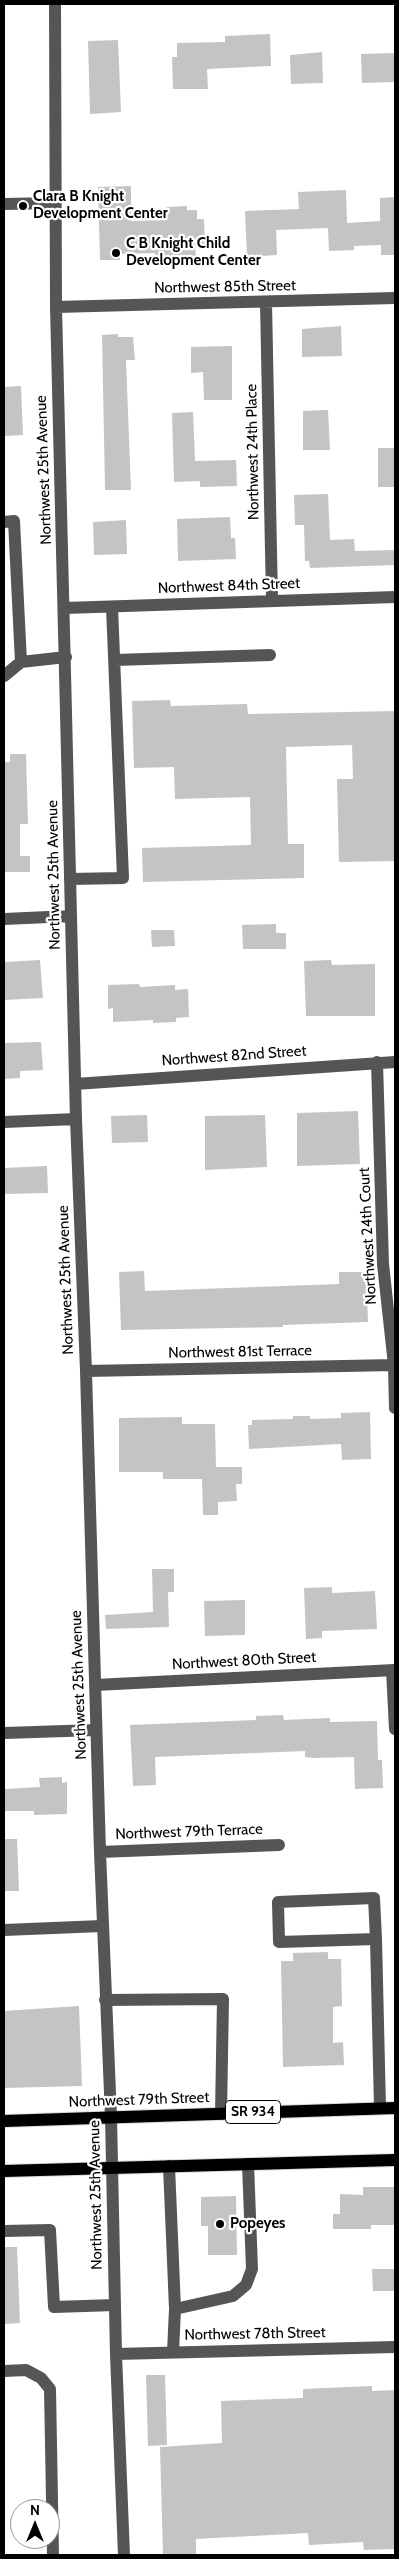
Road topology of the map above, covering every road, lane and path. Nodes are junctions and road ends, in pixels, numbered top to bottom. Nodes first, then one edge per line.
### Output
1 (55, 4) edge
2 (56, 203) junction
3 (4, 204) edge
4 (395, 298) edge
5 (266, 303) junction
6 (56, 307) junction
7 (4, 522) edge
8 (395, 597) edge
9 (272, 600) junction
10 (112, 607) junction
11 (65, 608) junction
12 (270, 655) dead end
13 (66, 657) junction
14 (114, 660) junction
15 (21, 662) junction
16 (4, 676) edge
17 (70, 879) junction
18 (71, 916) junction
19 (4, 919) edge
20 (377, 1062) junction
21 (395, 1062) edge
22 (75, 1084) junction
23 (76, 1119) junction
24 (4, 1122) edge
25 (395, 1365) edge
26 (86, 1371) junction
27 (395, 1408) edge
28 (393, 1670) edge
29 (95, 1685) junction
30 (395, 1729) edge
31 (96, 1730) junction
32 (4, 1733) edge
33 (279, 1845) dead end
34 (100, 1852) junction
35 (102, 1926) junction
36 (4, 1930) edge
37 (376, 1939) junction
38 (105, 2000) junction
39 (380, 2108) junction
40 (395, 2108) edge
41 (221, 2114) junction
42 (111, 2117) junction
43 (4, 2121) edge
44 (395, 2160) edge
45 (248, 2164) junction
46 (168, 2166) junction
47 (112, 2168) junction
48 (4, 2171) edge
49 (4, 2231) edge
50 (115, 2305) junction
51 (175, 2309) junction
52 (395, 2347) edge
53 (173, 2352) junction
54 (116, 2354) junction
55 (4, 2371) edge
56 (53, 2555) edge
57 (124, 2555) edge

1 - 2 street, Northwest 25th Avenue
2 - 3 street
2 - 6 street, Northwest 25th Avenue
4 - 5 street, Northwest 85th Street
5 - 6 street, Northwest 85th Street
5 - 9 street, Northwest 24th Place
6 - 11 street, Northwest 25th Avenue
7 - 15 street
8 - 9 street, Northwest 84th Street
9 - 10 street, Northwest 84th Street
10 - 11 street, Northwest 84th Street
10 - 14 street
11 - 13 street, Northwest 25th Avenue
12 - 14 street
13 - 15 street
13 - 17 street, Northwest 25th Avenue
14 - 17 street
15 - 16 street
17 - 18 street, Northwest 25th Avenue
18 - 19 street
18 - 22 street, Northwest 25th Avenue
20 - 21 street, Northwest 82nd Street
20 - 22 street, Northwest 82nd Street
20 - 25 street, Northwest 24th Court
22 - 23 street, Northwest 25th Avenue
23 - 24 street
23 - 26 street, Northwest 25th Avenue
25 - 26 street, Northwest 81st Terrace
25 - 27 street, Northwest 24th Court
26 - 29 street, Northwest 25th Avenue
28 - 29 street, Northwest 80th Street
28 - 30 street
29 - 31 street, Northwest 25th Avenue
31 - 32 street
31 - 34 street, Northwest 25th Avenue
33 - 34 street, Northwest 79th Terrace
34 - 35 street, Northwest 25th Avenue
35 - 36 street
35 - 38 street, Northwest 25th Avenue
37 - 37 street
37 - 39 street
38 - 41 street
38 - 42 street, Northwest 25th Avenue
39 - 40 main road, Northwest 79th Street / SR 934
39 - 41 main road, Northwest 79th Street / SR 934
41 - 42 main road, Northwest 79th Street / SR 934
42 - 43 main road, Northwest 79th Street / SR 934
42 - 47 street, Northwest 25th Avenue
44 - 45 main road
45 - 46 main road
45 - 51 street
46 - 47 main road
46 - 51 street
47 - 48 main road
47 - 50 street, Northwest 25th Avenue
49 - 50 street
50 - 54 street, Northwest 25th Avenue
51 - 53 street
52 - 53 street, Northwest 78th Street
53 - 54 street, Northwest 78th Street
54 - 57 street, Northwest 25th Avenue
55 - 56 street

